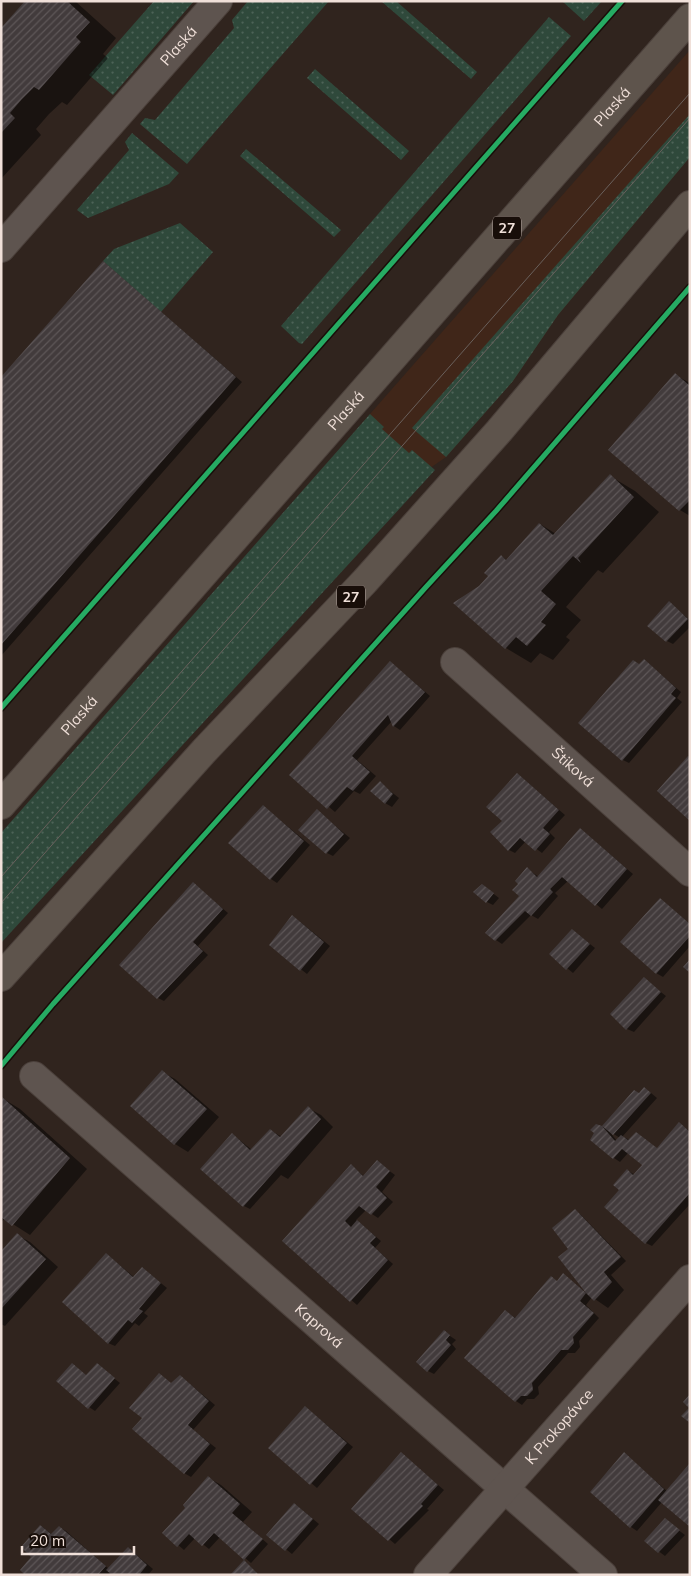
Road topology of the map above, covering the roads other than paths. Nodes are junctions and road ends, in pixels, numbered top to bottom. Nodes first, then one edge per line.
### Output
1 (218, 1) edge
2 (690, 18) edge
3 (690, 205) edge
4 (1, 248) edge
5 (456, 662) dead end
6 (1, 805) edge
7 (690, 872) edge
8 (1, 978) edge
9 (34, 1076) dead end
10 (690, 1279) edge
11 (505, 1489) junction
12 (428, 1575) edge
13 (603, 1575) edge

1 - 4 street, Plaská
2 - 6 main road, Plaská / 27
3 - 8 main road, 27
5 - 7 street, Štiková
9 - 11 street, Kaprová
10 - 11 street, K Prokopávce
11 - 12 street, K Prokopávce
11 - 13 street, Kaprová

